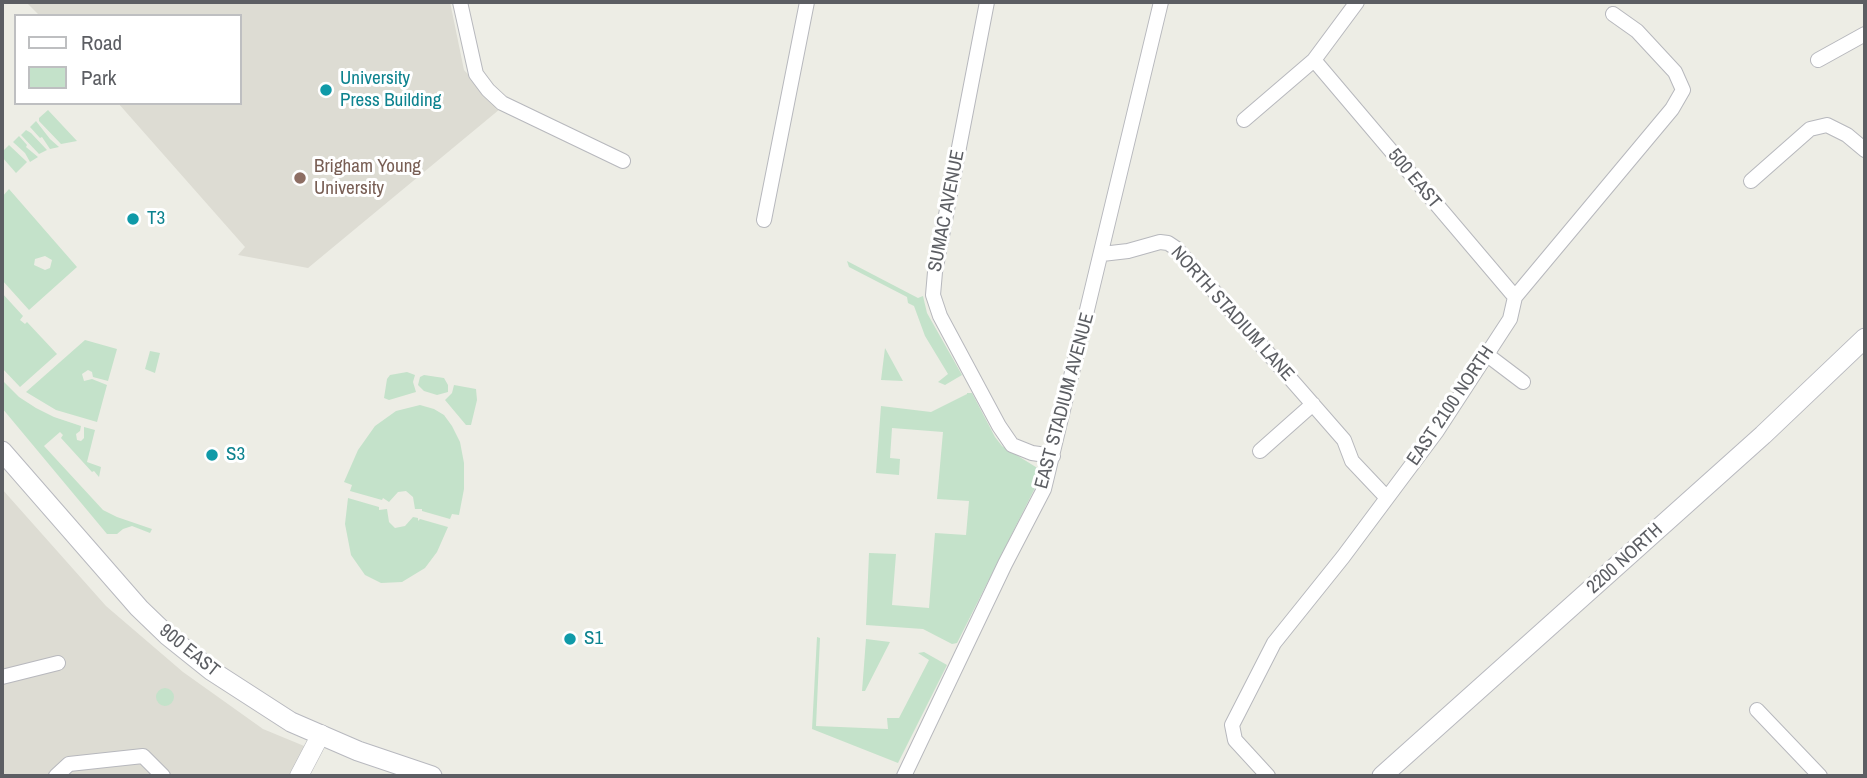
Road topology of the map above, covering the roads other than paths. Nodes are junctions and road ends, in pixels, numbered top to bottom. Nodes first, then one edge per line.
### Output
1 (460, 2) edge
2 (807, 2) edge
3 (988, 2) edge
4 (1161, 2) edge
5 (1357, 2) edge
6 (1613, 14) dead end
7 (1865, 34) edge
8 (1314, 60) junction
9 (1818, 60) dead end
10 (1244, 120) dead end
11 (1865, 150) edge
12 (623, 161) dead end
13 (1751, 181) dead end
14 (764, 220) dead end
15 (1102, 254) junction
16 (1515, 297) junction
17 (1865, 338) edge
18 (1486, 354) junction
19 (1523, 382) dead end
20 (1313, 404) junction
21 (2, 450) edge
22 (1260, 451) dead end
23 (1053, 456) junction
24 (1387, 498) junction
25 (58, 663) dead end
26 (2, 677) edge
27 (1757, 710) dead end
28 (321, 734) junction
29 (56, 776) edge
30 (163, 776) edge
31 (299, 776) edge
32 (432, 776) edge
33 (904, 776) edge
34 (1268, 776) edge
35 (1382, 776) edge
36 (1820, 776) edge

1 - 12 street
2 - 14 street
3 - 23 street, SUMAC AVENUE
4 - 15 street, EAST STADIUM AVENUE
5 - 8 street
6 - 16 street, EAST 2100 NORTH
7 - 9 street
8 - 10 street
8 - 16 street, 500 EAST
11 - 13 street
15 - 20 street, NORTH STADIUM LANE
15 - 23 street, EAST STADIUM AVENUE
16 - 18 street, EAST 2100 NORTH
17 - 35 main road, 2200 NORTH
18 - 19 street
18 - 24 street, EAST 2100 NORTH
20 - 22 street
20 - 24 street, NORTH STADIUM LANE
21 - 28 main road, 900 EAST
23 - 33 street, EAST STADIUM AVENUE
24 - 34 street, EAST 2100 NORTH
25 - 26 street
27 - 36 street
28 - 31 street
28 - 32 main road, 900 EAST
29 - 30 street

